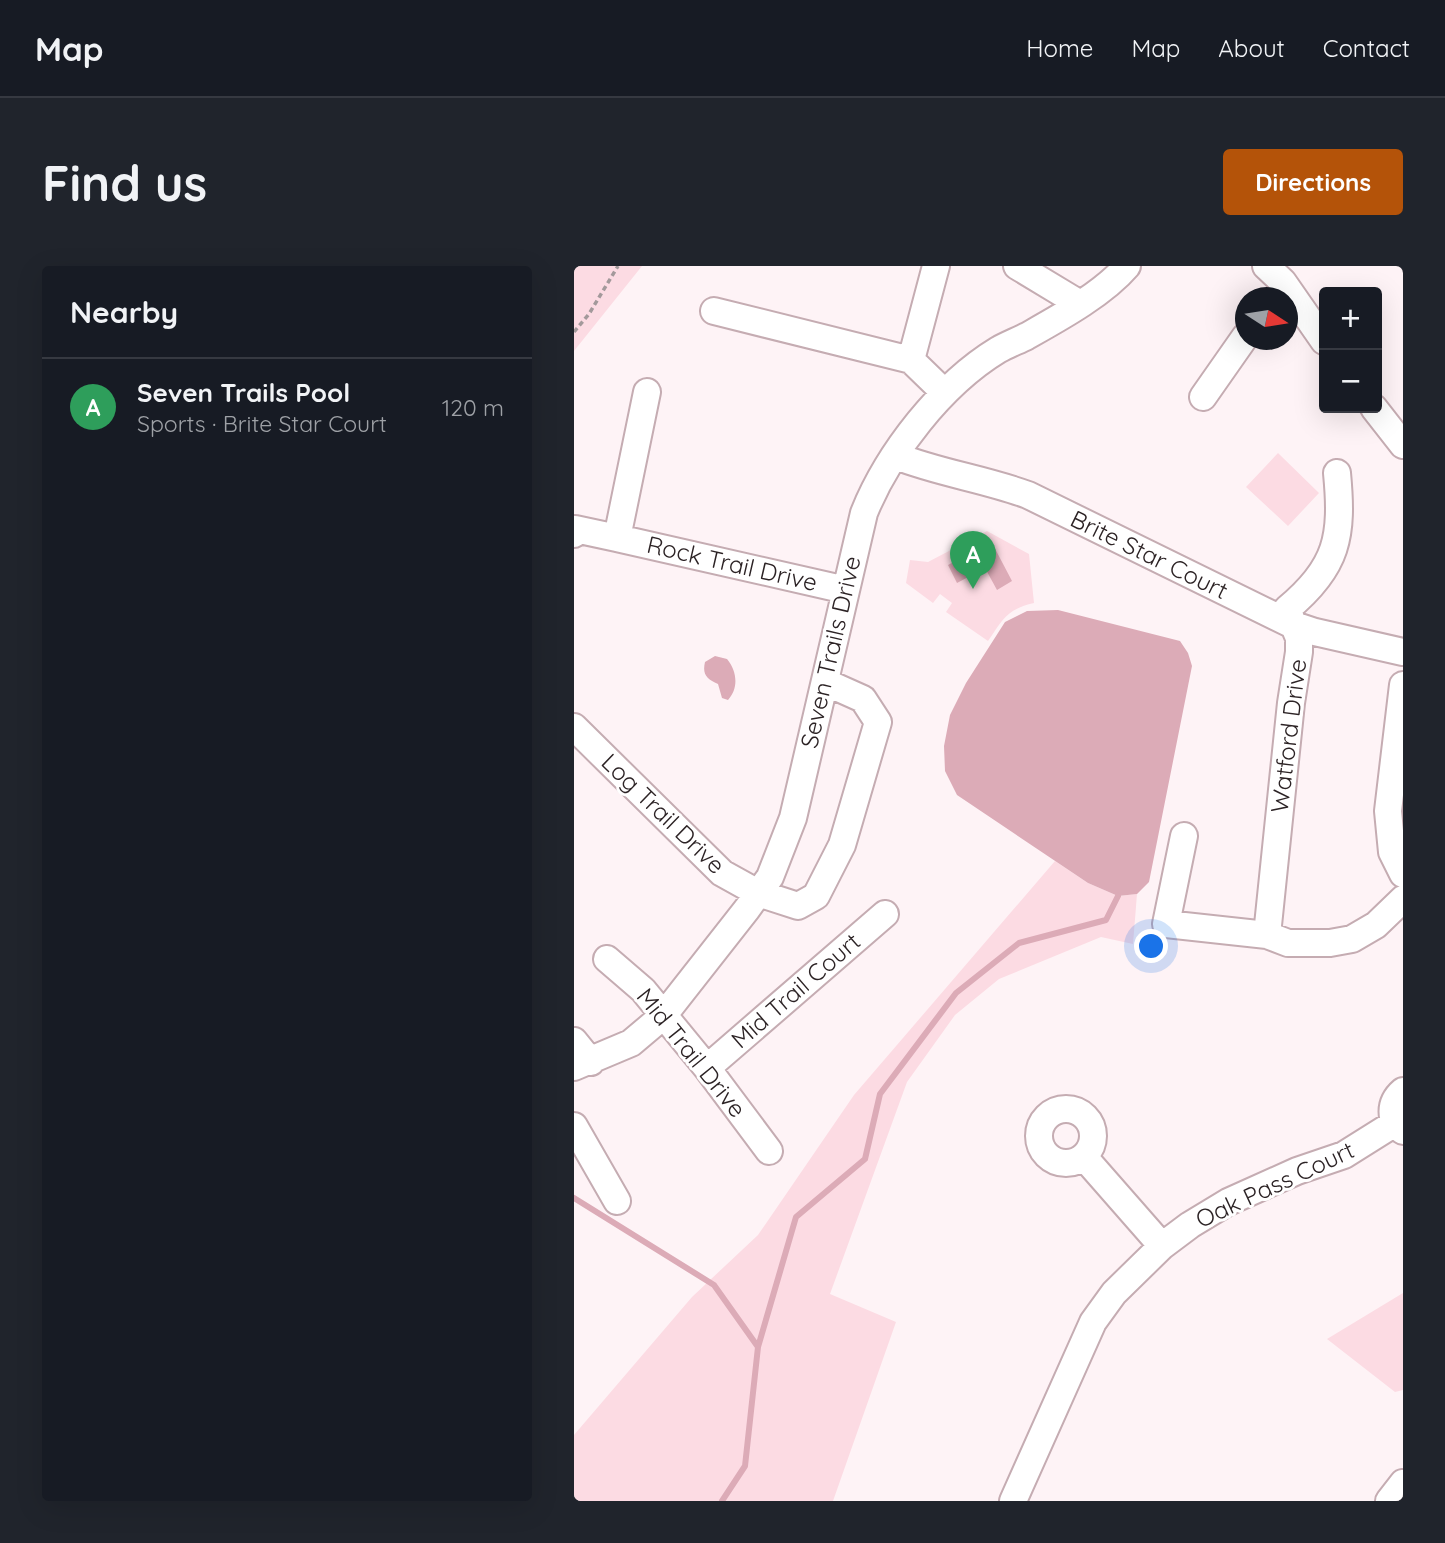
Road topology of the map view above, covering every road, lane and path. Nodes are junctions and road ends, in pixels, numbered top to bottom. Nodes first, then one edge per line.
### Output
1 (618, 266) edge
2 (936, 266) edge
3 (1017, 266) edge
4 (1127, 266) edge
5 (1274, 282) edge
6 (1080, 304) junction
7 (715, 311) dead end
8 (574, 332) edge
9 (1319, 335) edge
10 (1236, 350) edge
11 (911, 360) junction
12 (648, 392) dead end
13 (944, 392) junction
14 (1203, 397) dead end
15 (1378, 413) edge
16 (1403, 444) edge
17 (896, 456) junction
18 (1337, 473) dead end
19 (574, 534) edge
20 (617, 538) junction
21 (846, 590) junction
22 (1291, 624) junction
23 (1403, 652) edge
24 (825, 681) junction
25 (1403, 685) edge
26 (574, 727) edge
27 (1184, 836) dead end
28 (1403, 874) edge
29 (758, 893) junction
30 (1403, 899) edge
31 (885, 914) dead end
32 (1267, 935) junction
33 (607, 959) dead end
34 (663, 1016) junction
35 (574, 1041) edge
36 (582, 1064) edge
37 (707, 1068) junction
38 (1403, 1091) edge
39 (574, 1126) edge
40 (1399, 1127) edge
41 (769, 1151) dead end
42 (1084, 1157) dead end
43 (617, 1201) dead end
44 (1162, 1246) junction
45 (1403, 1483) edge
46 (1013, 1501) edge
47 (1389, 1501) edge

1 - 8 path
2 - 11 street
3 - 6 street
4 - 6 street, Seven Trails Drive
5 - 9 street
6 - 13 street, Seven Trails Drive
7 - 11 street
10 - 14 street
11 - 13 street
12 - 20 street
13 - 17 street, Seven Trails Drive
15 - 16 street
17 - 21 street, Seven Trails Drive
17 - 22 street, Brite Star Court
18 - 22 street, Watford Drive
19 - 20 street
20 - 21 street, Rock Trail Drive
21 - 24 street, Seven Trails Drive
22 - 23 street, Brite Star Court
22 - 32 street, Watford Drive
24 - 29 street, Seven Trails Drive
24 - 29 street, Log Trail Drive
25 - 28 street
26 - 29 street, Log Trail Drive
27 - 32 street
29 - 34 street, Seven Trails Drive
30 - 32 street
31 - 37 street, Mid Trail Court
33 - 34 street, Mid Trail Drive
34 - 36 street, Seven Trails Drive
34 - 37 street, Mid Trail Drive
35 - 36 street
37 - 41 street, Mid Trail Drive
38 - 40 street, Oak Pass Court
39 - 43 street
40 - 44 street, Oak Pass Court
42 - 44 street
44 - 46 street, Oak Pass Court
45 - 47 street

